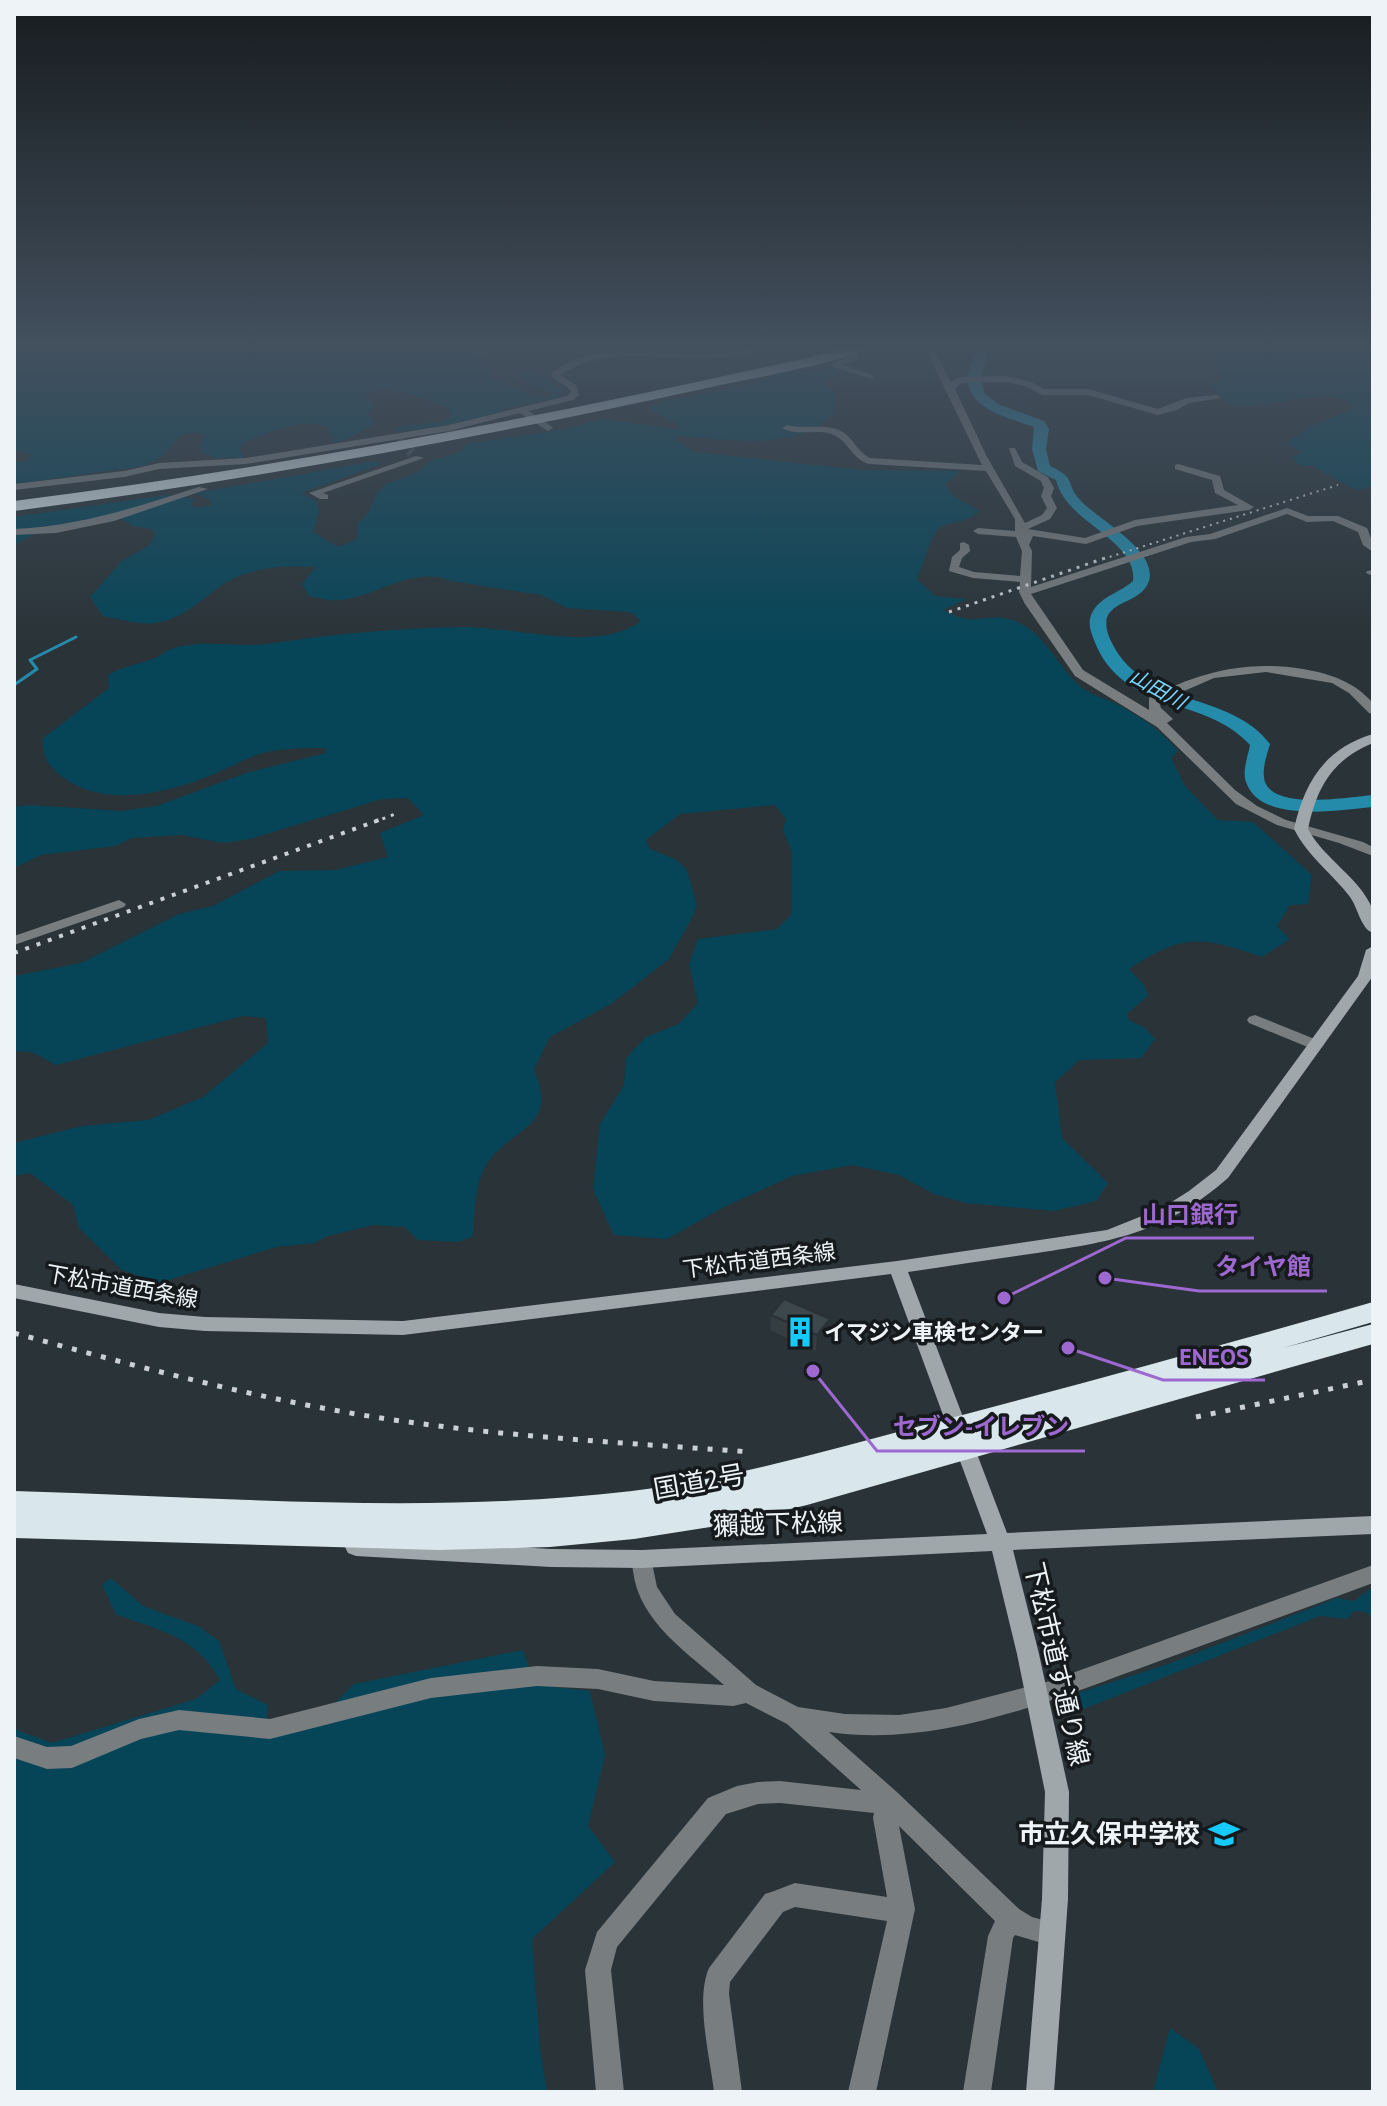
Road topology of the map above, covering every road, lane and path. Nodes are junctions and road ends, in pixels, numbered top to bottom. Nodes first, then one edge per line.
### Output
1 (329, 448) edge
2 (360, 448) edge
3 (403, 448) edge
4 (852, 448) edge
5 (979, 448) edge
6 (1012, 450) dead end
7 (412, 453) dead end
8 (1178, 467) dead end
9 (989, 468) junction
10 (14, 487) edge
11 (203, 489) dead end
12 (14, 497) edge
13 (324, 497) dead end
14 (14, 506) edge
15 (1240, 509) junction
16 (1263, 519) junction
17 (978, 531) dead end
18 (14, 532) edge
19 (1022, 536) junction
20 (964, 545) dead end
21 (1373, 549) edge
22 (1018, 579) junction
23 (1025, 592) junction
24 (1047, 627) junction
25 (1373, 710) edge
26 (1373, 738) edge
27 (1208, 768) junction
28 (1302, 823) junction
29 (1373, 852) edge
30 (119, 904) dead end
31 (1373, 929) edge
32 (14, 941) edge
33 (1373, 950) edge
34 (1255, 1020) dead end
35 (1316, 1045) junction
36 (897, 1267) junction
37 (14, 1291) edge
38 (1373, 1312) edge
39 (1373, 1334) edge
40 (962, 1438) junction
41 (14, 1504) edge
42 (14, 1525) edge
43 (1373, 1525) edge
44 (186, 1530) junction
45 (1000, 1542) junction
46 (642, 1559) junction
47 (1373, 1574) edge
48 (748, 1692) junction
49 (1036, 1695) junction
50 (795, 1717) junction
51 (14, 1747) edge
52 (890, 1801) junction
53 (902, 1909) junction
54 (1010, 1918) junction
55 (1052, 1934) junction
56 (610, 2092) edge
57 (728, 2092) edge
58 (862, 2092) edge
59 (977, 2092) edge
60 (1040, 2092) edge

1 - 10 street
2 - 12 highway
3 - 14 highway
4 - 9 street
5 - 9 street
6 - 19 street
7 - 13 street
8 - 15 street
9 - 19 street
11 - 18 street
15 - 16 street
15 - 19 street
16 - 21 street
16 - 23 street
17 - 19 street
19 - 22 street
19 - 23 street
20 - 22 street
22 - 24 street
23 - 24 street
24 - 27 street
25 - 27 street
26 - 28 street
27 - 28 street
28 - 29 street
28 - 31 street
30 - 32 street
33 - 35 street, 下松市道西条線
34 - 35 street
35 - 36 street, 下松市道西条線
36 - 37 street, 下松市道西条線
36 - 40 street, 下松市道す通り線
38 - 40 highway, 国道2号
39 - 40 highway, 国道2号
40 - 41 highway, 国道2号
40 - 44 highway, 国道2号
40 - 45 street, 下松市道す通り線
42 - 44 highway, 国道2号
43 - 45 street, 獺越下松線
44 - 46 street, 獺越下松線
45 - 46 street, 獺越下松線
45 - 49 street, 下松市道す通り線
46 - 48 street
47 - 49 street
48 - 50 street
48 - 51 street
49 - 50 street
49 - 55 street, 下松市道す通り線
50 - 52 street
52 - 53 street
52 - 54 street
52 - 56 street
53 - 57 street
53 - 58 street
54 - 55 street
54 - 59 street
55 - 60 street, 下松市道す通り線

